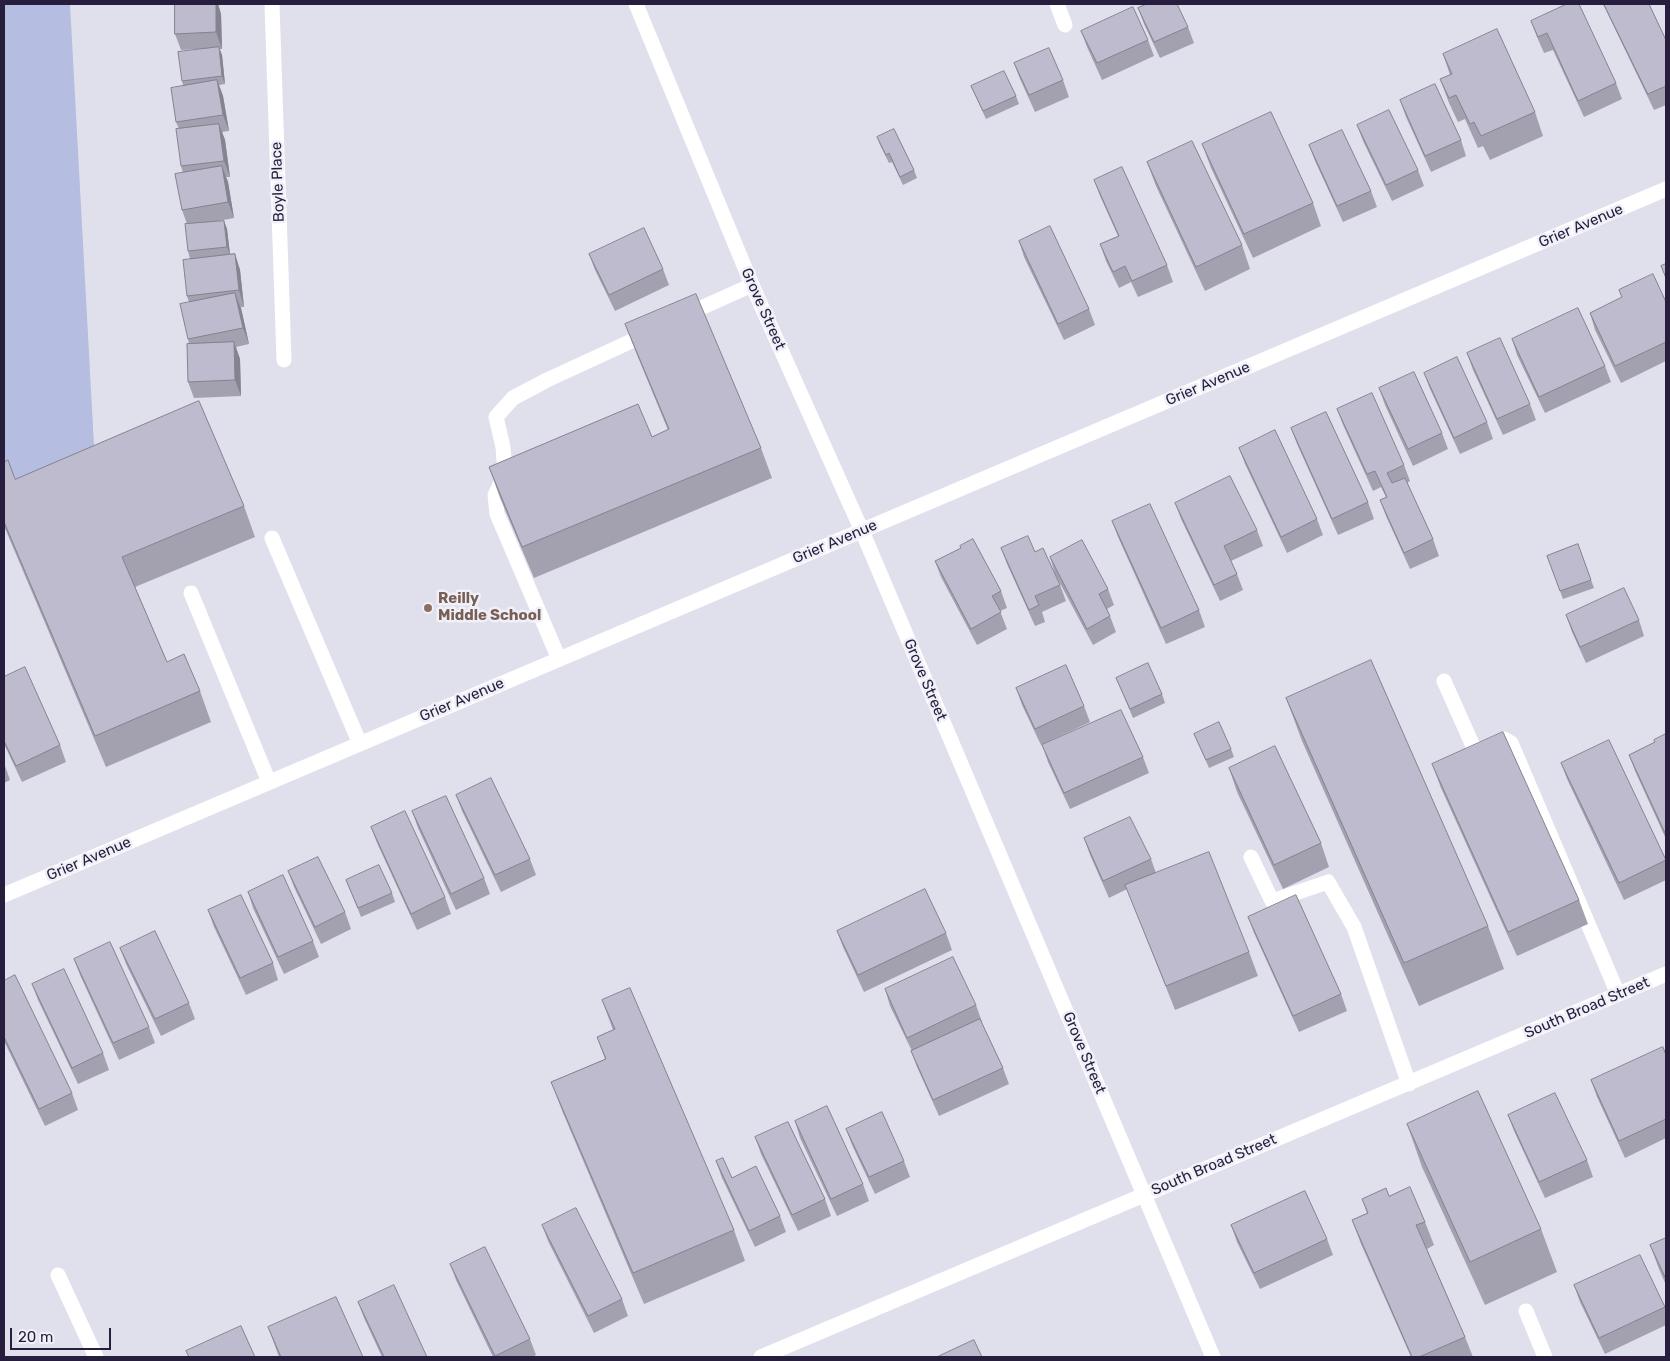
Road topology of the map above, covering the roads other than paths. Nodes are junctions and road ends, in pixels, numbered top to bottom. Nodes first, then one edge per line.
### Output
1 (272, 4) edge
2 (636, 4) edge
3 (1057, 4) edge
4 (1065, 25) dead end
5 (1666, 190) edge
6 (752, 285) junction
7 (284, 360) dead end
8 (862, 531) junction
9 (272, 538) dead end
10 (191, 593) dead end
11 (559, 659) junction
12 (1444, 682) dead end
13 (360, 744) junction
14 (269, 782) junction
15 (1251, 857) dead end
16 (4, 895) edge
17 (1666, 974) edge
18 (1618, 994) junction
19 (1409, 1084) junction
20 (1144, 1194) junction
21 (58, 1275) dead end
22 (1526, 1311) dead end
23 (96, 1357) edge
24 (761, 1357) edge
25 (1213, 1357) edge
26 (1545, 1357) edge

1 - 7 street, Boyle Place
2 - 6 street, Grove Street
3 - 4 street
5 - 8 street, Grier Avenue
6 - 8 street, Grove Street
6 - 11 street
8 - 11 street, Grier Avenue
8 - 20 street, Grove Street
9 - 13 street
10 - 14 street
11 - 13 street, Grier Avenue
12 - 18 street
13 - 14 street, Grier Avenue
14 - 16 street, Grier Avenue
15 - 19 street
17 - 18 street, South Broad Street
18 - 19 street, South Broad Street
19 - 20 street, South Broad Street
20 - 24 street, South Broad Street
20 - 25 street, Grove Street
21 - 23 street
22 - 26 street

